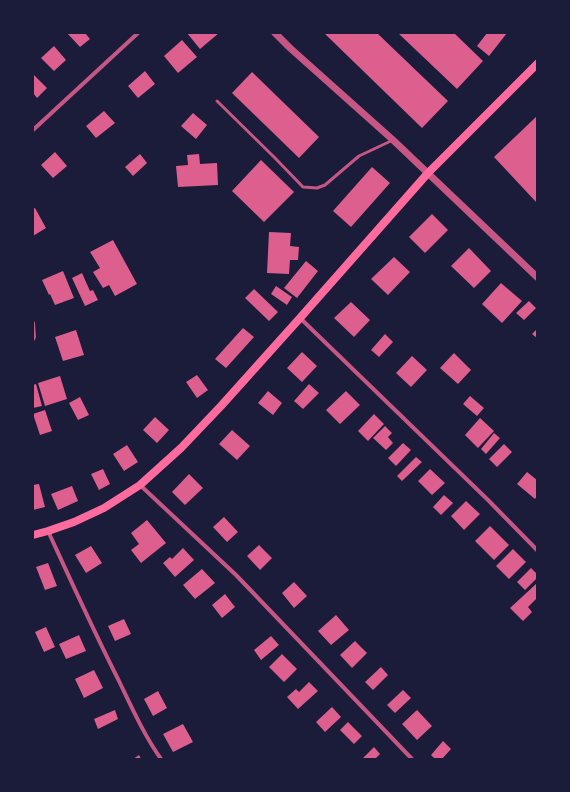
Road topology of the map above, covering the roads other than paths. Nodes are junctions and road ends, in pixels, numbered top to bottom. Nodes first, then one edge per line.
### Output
1 (138, 33) edge
2 (275, 33) edge
3 (537, 64) edge
4 (217, 101) dead end
5 (33, 130) edge
6 (393, 140) junction
7 (428, 173) junction
8 (537, 277) edge
9 (300, 318) junction
10 (33, 323) edge
11 (33, 339) edge
12 (140, 485) junction
13 (48, 532) junction
14 (33, 535) edge
15 (537, 550) edge
16 (161, 759) edge
17 (412, 759) edge

1 - 5 street
2 - 6 street
3 - 7 main road
4 - 6 lane
6 - 7 street
7 - 8 street
7 - 9 main road
9 - 12 main road
9 - 15 street
10 - 11 street
12 - 13 main road
12 - 17 street
13 - 14 main road
13 - 16 street

